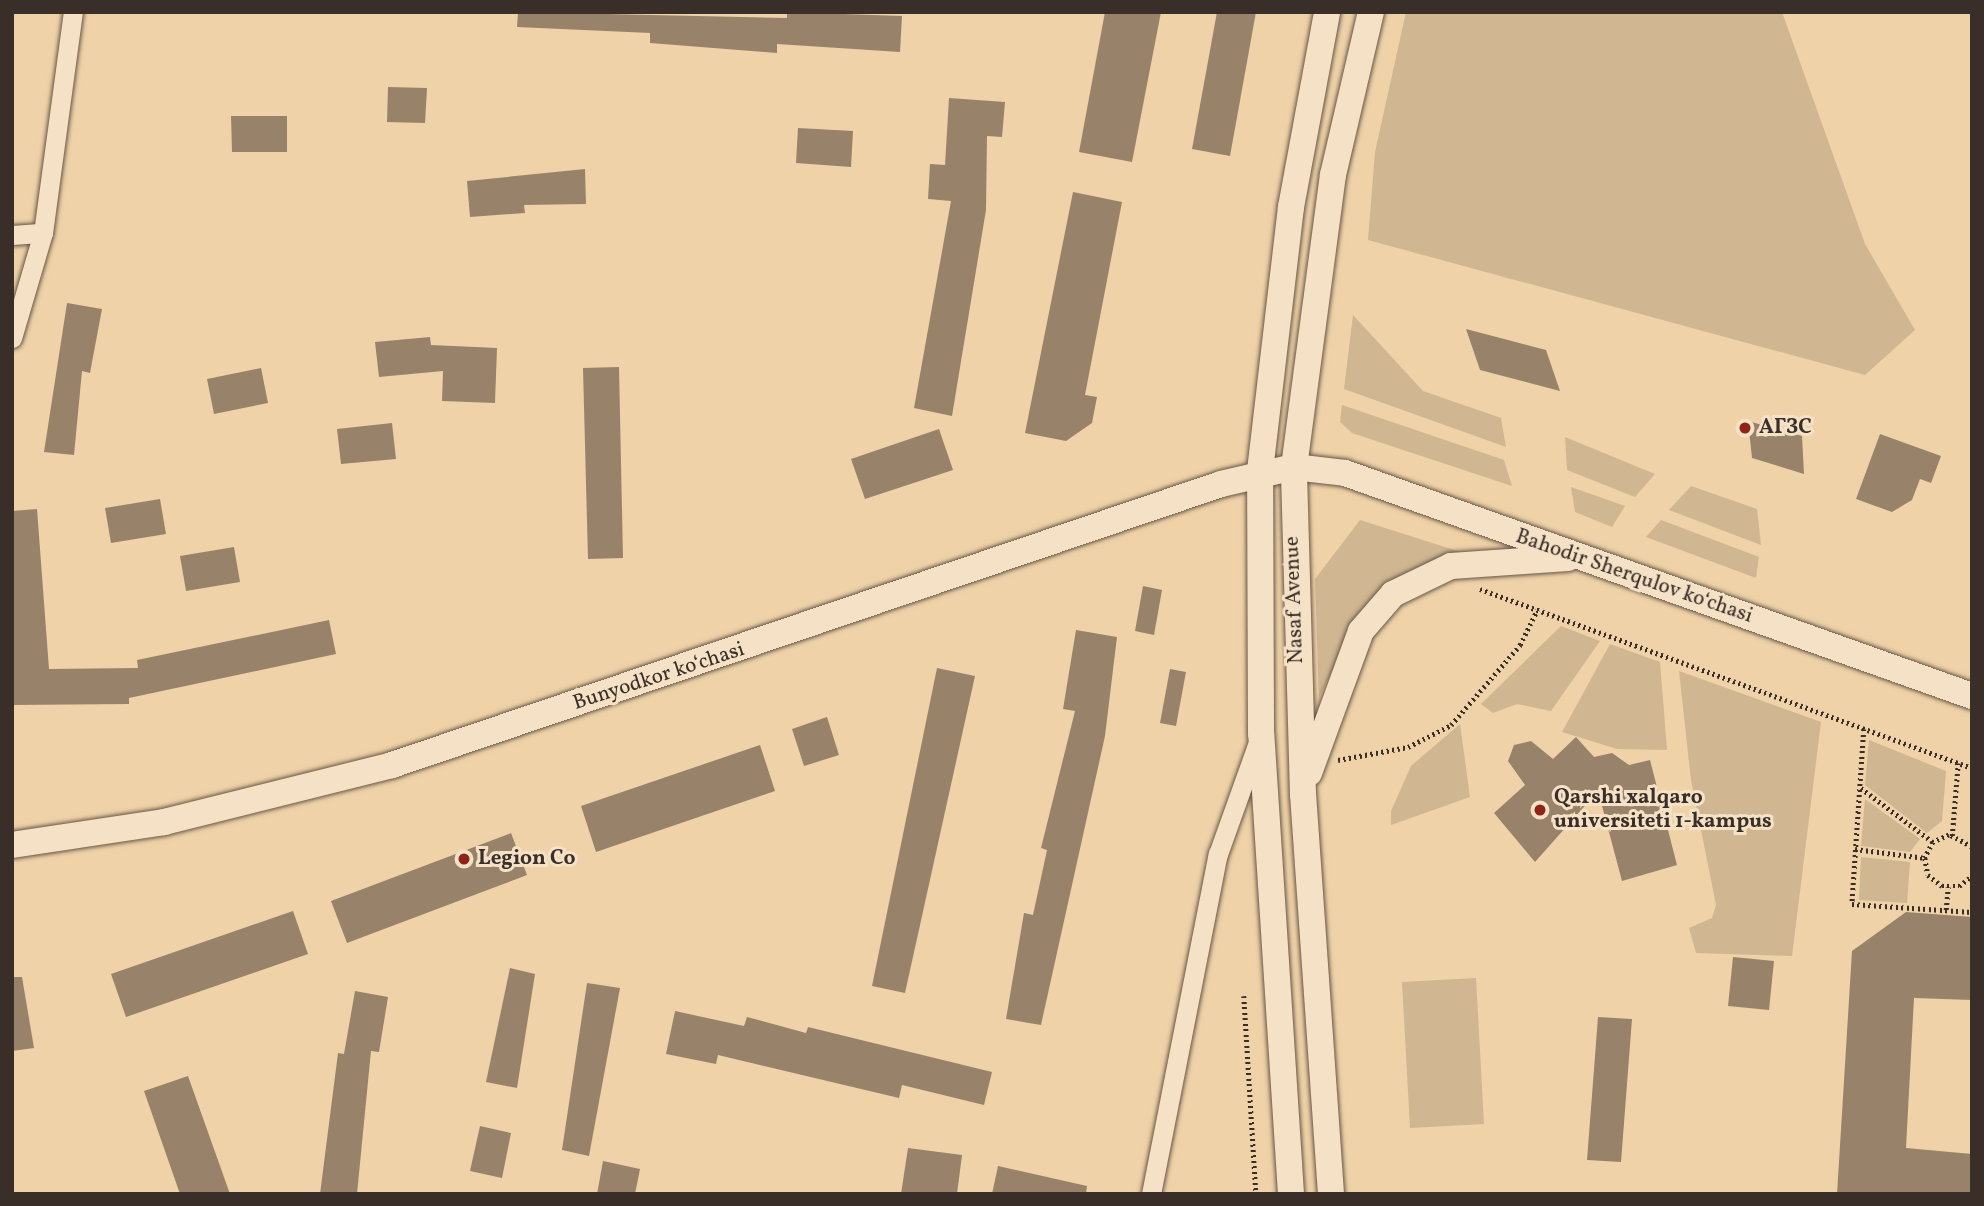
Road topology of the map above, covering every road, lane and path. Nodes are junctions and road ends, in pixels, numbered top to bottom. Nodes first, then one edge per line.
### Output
1 (73, 12) edge
2 (1327, 12) edge
3 (1371, 12) edge
4 (43, 233) junction
5 (12, 235) edge
6 (12, 338) edge
7 (1294, 467) junction
8 (1260, 471) junction
9 (1577, 557) junction
10 (1480, 589) dead end
11 (1537, 610) junction
12 (1972, 696) edge
13 (1864, 729) junction
14 (1261, 734) junction
15 (1337, 761) dead end
16 (1958, 763) junction
17 (1972, 768) edge
18 (1860, 788) junction
19 (1303, 795) junction
20 (1952, 836) junction
21 (1933, 842) junction
22 (12, 845) edge
23 (1972, 847) edge
24 (1856, 849) junction
25 (1924, 858) junction
26 (1972, 876) edge
27 (1948, 887) junction
28 (1946, 910) junction
29 (1972, 912) edge
30 (1244, 996) dead end
31 (1151, 1194) edge
32 (1256, 1194) edge
33 (1292, 1194) edge
34 (1331, 1194) edge

1 - 4 street
2 - 8 main road, Nasaf Avenue
3 - 7 main road, Nasaf Avenue
4 - 5 street
4 - 6 street
7 - 8 main road, Bunyodkor koʻchasi
7 - 9 main road, Bahodir Sherqulov ko‘chasi
7 - 19 main road, Nasaf Avenue
8 - 14 main road, Nasaf Avenue
8 - 22 main road, Bunyodkor koʻchasi
9 - 12 main road, Bahodir Sherqulov ko‘chasi
9 - 19 main road
10 - 11 path
11 - 13 path
11 - 15 path
13 - 16 path
13 - 18 path
14 - 31 street
14 - 33 main road, Nasaf Avenue
16 - 17 path
16 - 20 path
18 - 21 path
18 - 24 path
19 - 34 main road, Nasaf Avenue
20 - 21 path
20 - 23 path
21 - 25 path
24 - 25 path
24 - 28 path
25 - 27 path
26 - 27 path
27 - 28 path
28 - 29 path
30 - 32 path

